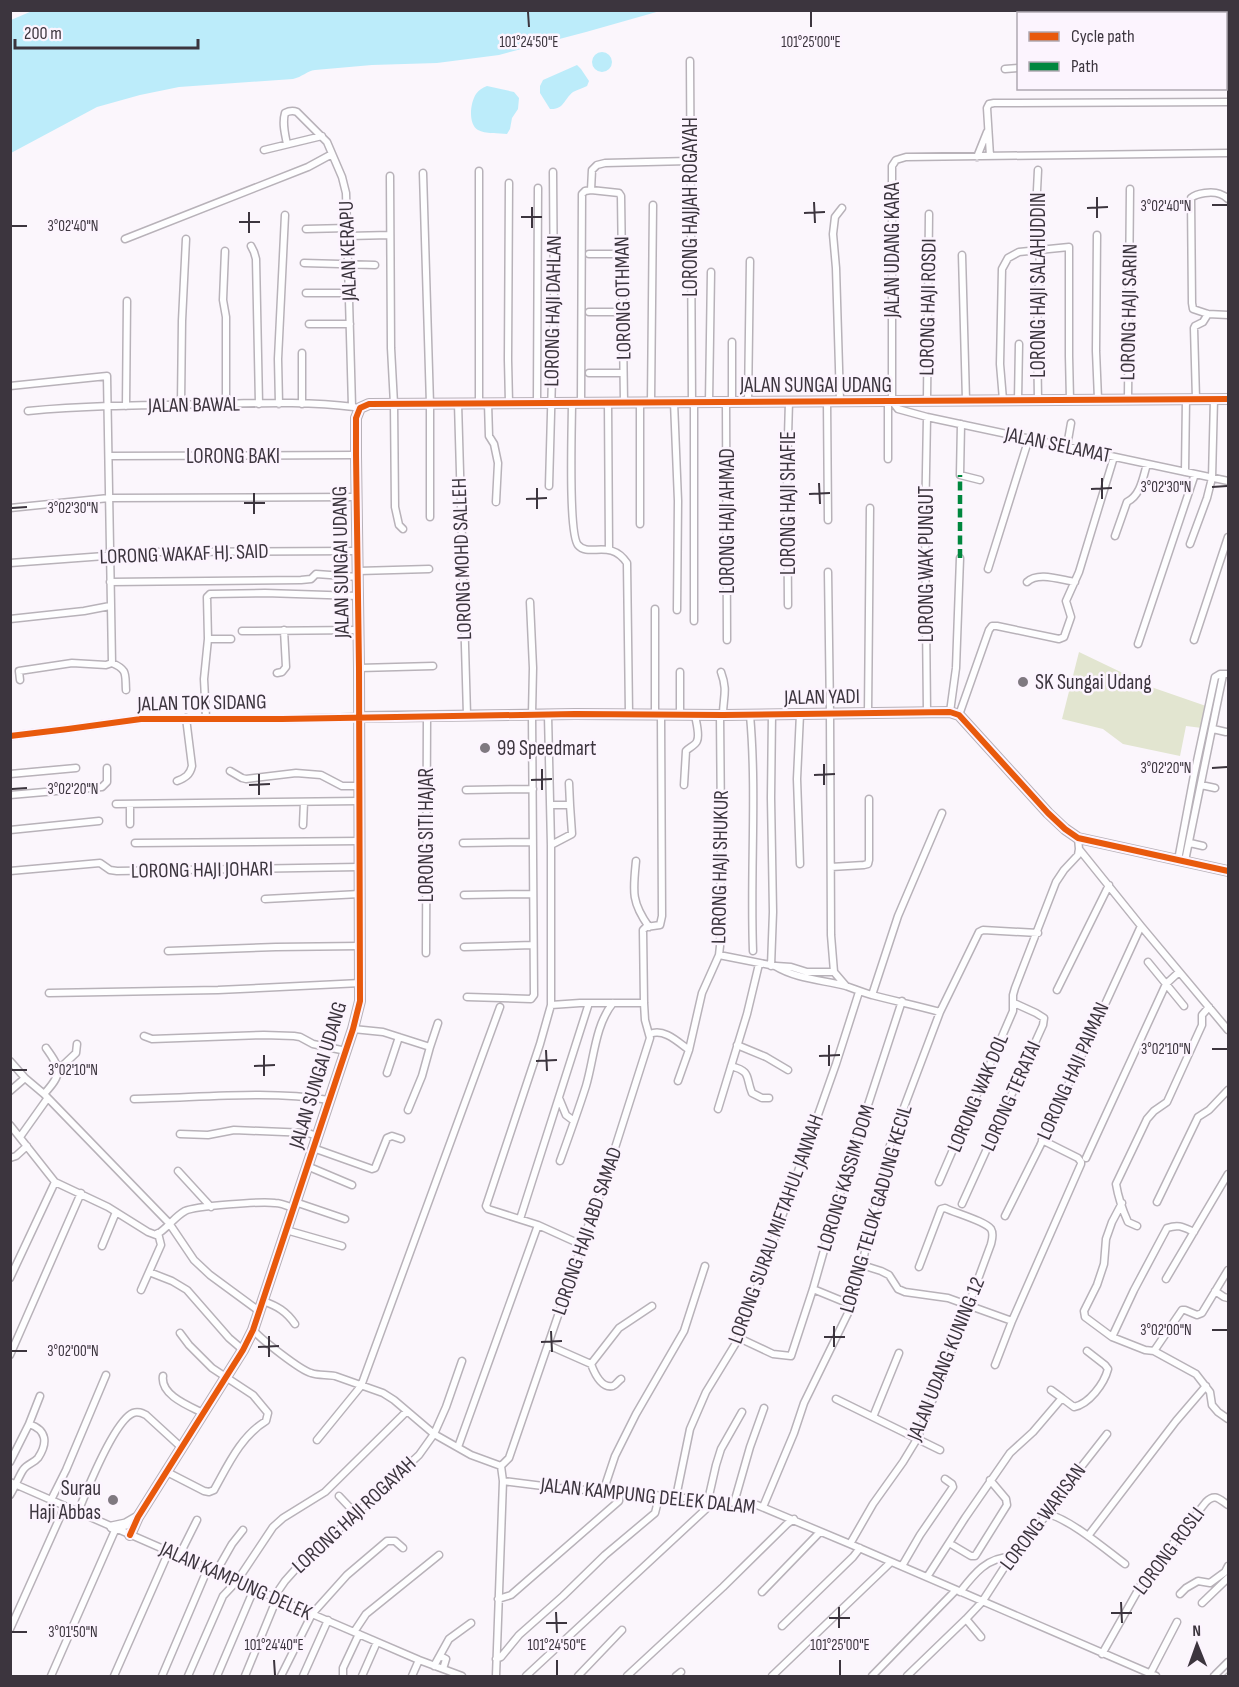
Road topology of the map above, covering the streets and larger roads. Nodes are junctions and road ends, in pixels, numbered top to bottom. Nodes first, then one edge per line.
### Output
1 (690, 62) dead end
2 (1017, 68) edge
3 (1005, 69) dead end
4 (1228, 102) edge
5 (987, 130) junction
6 (322, 136) junction
7 (287, 144) junction
8 (264, 150) dead end
9 (1228, 153) edge
10 (990, 156) junction
11 (334, 157) junction
12 (977, 157) junction
13 (689, 161) junction
14 (1038, 170) dead end
15 (479, 171) dead end
16 (553, 172) dead end
17 (423, 173) dead end
18 (390, 176) dead end
19 (509, 183) dead end
20 (538, 188) dead end
21 (1131, 189) dead end
22 (591, 190) junction
23 (1228, 199) edge
24 (653, 205) dead end
25 (842, 208) dead end
26 (929, 214) dead end
27 (285, 215) dead end
28 (348, 228) junction
29 (306, 229) dead end
30 (390, 235) junction
31 (1097, 235) dead end
32 (348, 236) junction
33 (125, 239) dead end
34 (186, 239) dead end
35 (251, 246) dead end
36 (1040, 249) junction
37 (225, 251) dead end
38 (589, 254) dead end
39 (623, 254) junction
40 (962, 255) dead end
41 (750, 261) dead end
42 (304, 263) dead end
43 (349, 264) junction
44 (375, 265) dead end
45 (711, 272) dead end
46 (306, 293) dead end
47 (350, 293) junction
48 (127, 301) dead end
49 (589, 312) dead end
50 (623, 312) junction
51 (1208, 314) junction
52 (1228, 315) edge
53 (309, 324) dead end
54 (350, 324) junction
55 (732, 342) dead end
56 (1019, 344) dead end
57 (302, 353) dead end
58 (589, 373) dead end
59 (623, 373) junction
60 (10, 386) edge
61 (1098, 399) junction
62 (1128, 399) junction
63 (1191, 399) junction
64 (1214, 399) junction
65 (1228, 399) edge
66 (927, 400) junction
67 (966, 400) junction
68 (1003, 400) junction
69 (1018, 400) junction
70 (1038, 400) junction
71 (1070, 400) junction
72 (789, 401) junction
73 (827, 401) junction
74 (840, 401) junction
75 (890, 401) junction
76 (608, 402) junction
77 (624, 402) junction
78 (640, 402) junction
79 (651, 402) junction
80 (674, 402) junction
81 (693, 402) junction
82 (708, 402) junction
83 (729, 402) junction
84 (748, 402) junction
85 (458, 403) junction
86 (484, 403) junction
87 (509, 403) junction
88 (537, 403) junction
89 (552, 403) junction
90 (577, 403) junction
91 (181, 404) junction
92 (226, 404) junction
93 (259, 404) junction
94 (279, 404) junction
95 (302, 404) junction
96 (394, 404) junction
97 (430, 404) junction
98 (126, 406) junction
99 (108, 407) junction
100 (356, 407) junction
101 (28, 411) dead end
102 (927, 417) junction
103 (1071, 423) dead end
104 (961, 424) junction
105 (1029, 438) junction
106 (1067, 446) junction
107 (356, 455) junction
108 (110, 456) junction
109 (1114, 457) junction
110 (888, 459) dead end
111 (1147, 464) junction
112 (1185, 472) junction
113 (1195, 474) junction
114 (1212, 478) junction
115 (980, 480) dead end
116 (1228, 481) edge
117 (549, 486) dead end
118 (357, 496) junction
119 (109, 498) junction
120 (496, 502) dead end
121 (10, 508) edge
122 (870, 508) dead end
123 (430, 518) dead end
124 (828, 520) dead end
125 (640, 524) dead end
126 (403, 529) dead end
127 (1115, 536) dead end
128 (1228, 537) edge
129 (1190, 544) dead end
130 (609, 550) junction
131 (357, 551) junction
132 (109, 555) junction
133 (960, 558) dead end
134 (10, 563) edge
135 (429, 569) dead end
136 (988, 569) dead end
137 (828, 572) dead end
138 (358, 574) junction
139 (217, 581) junction
140 (110, 582) junction
141 (1027, 582) dead end
142 (1075, 582) junction
143 (212, 594) junction
144 (358, 597) junction
145 (530, 602) dead end
146 (788, 605) dead end
147 (110, 606) junction
148 (655, 609) dead end
149 (677, 610) dead end
150 (10, 619) edge
151 (694, 621) dead end
152 (284, 630) junction
153 (358, 630) junction
154 (242, 631) dead end
155 (208, 639) junction
156 (231, 639) dead end
157 (728, 640) dead end
158 (1194, 640) dead end
159 (1138, 644) dead end
160 (112, 663) junction
161 (434, 666) dead end
162 (359, 668) junction
163 (19, 671) junction
164 (10, 672) edge
165 (680, 672) dead end
166 (721, 672) dead end
167 (277, 673) dead end
168 (1224, 674) edge
169 (20, 680) dead end
170 (126, 690) dead end
171 (927, 712) junction
172 (831, 713) junction
173 (868, 713) junction
174 (532, 714) junction
175 (629, 714) junction
176 (772, 714) junction
177 (800, 714) junction
178 (954, 714) junction
179 (467, 715) junction
180 (548, 715) junction
181 (658, 715) junction
182 (680, 715) junction
183 (695, 715) junction
184 (721, 715) junction
185 (750, 715) junction
186 (426, 716) junction
187 (359, 717) junction
188 (186, 718) junction
189 (206, 718) junction
190 (1213, 729) junction
191 (1226, 732) dead end
192 (10, 736) edge
193 (76, 768) dead end
194 (107, 768) dead end
195 (230, 771) dead end
196 (10, 774) edge
197 (177, 782) dead end
198 (569, 783) dead end
199 (684, 785) dead end
200 (1201, 785) junction
201 (359, 786) junction
202 (1215, 788) dead end
203 (533, 789) junction
204 (466, 790) dead end
205 (10, 795) edge
206 (869, 799) dead end
207 (359, 801) junction
208 (304, 802) junction
209 (116, 804) dead end
210 (130, 804) junction
211 (550, 805) junction
212 (570, 805) junction
213 (942, 813) dead end
214 (99, 821) dead end
215 (130, 824) dead end
216 (303, 825) dead end
217 (10, 830) edge
218 (1078, 838) junction
219 (360, 841) junction
220 (533, 842) junction
221 (135, 843) dead end
222 (464, 843) dead end
223 (1190, 843) junction
224 (551, 845) junction
225 (1203, 846) dead end
226 (1079, 849) junction
227 (636, 861) dead end
228 (1182, 861) junction
229 (800, 864) dead end
230 (359, 867) junction
231 (831, 867) junction
232 (10, 871) edge
233 (1228, 871) edge
234 (1109, 885) junction
235 (360, 894) junction
236 (533, 894) junction
237 (464, 895) dead end
238 (265, 899) dead end
239 (1141, 926) junction
240 (649, 927) junction
241 (1038, 933) junction
242 (533, 945) junction
243 (360, 946) junction
244 (464, 946) dead end
245 (168, 951) dead end
246 (753, 951) dead end
247 (426, 953) dead end
248 (719, 955) junction
249 (1148, 962) dead end
250 (759, 964) junction
251 (773, 966) junction
252 (834, 972) junction
253 (1179, 972) junction
254 (361, 983) junction
255 (1166, 984) junction
256 (846, 986) junction
257 (1057, 990) dead end
258 (859, 992) junction
259 (49, 993) dead end
260 (872, 995) junction
261 (467, 997) dead end
262 (902, 1001) junction
263 (589, 1003) junction
264 (614, 1003) junction
265 (644, 1003) junction
266 (1014, 1003) junction
267 (551, 1005) junction
268 (500, 1006) dead end
269 (1184, 1006) dead end
270 (1209, 1007) junction
271 (940, 1012) junction
272 (438, 1023) dead end
273 (353, 1029) junction
274 (1228, 1030) edge
275 (650, 1034) junction
276 (144, 1036) dead end
277 (399, 1037) junction
278 (77, 1044) dead end
279 (737, 1045) junction
280 (430, 1047) junction
281 (46, 1048) dead end
282 (689, 1050) junction
283 (346, 1051) junction
284 (10, 1061) edge
285 (731, 1066) junction
286 (58, 1070) junction
287 (788, 1070) dead end
288 (387, 1073) dead end
289 (25, 1078) junction
290 (678, 1081) dead end
291 (1228, 1090) edge
292 (10, 1091) edge
293 (46, 1096) junction
294 (559, 1097) junction
295 (769, 1098) dead end
296 (134, 1099) dead end
297 (329, 1100) junction
298 (717, 1109) dead end
299 (408, 1110) dead end
300 (574, 1120) junction
301 (10, 1125) edge
302 (180, 1134) dead end
303 (317, 1136) junction
304 (20, 1137) junction
305 (401, 1139) dead end
306 (1042, 1140) junction
307 (27, 1146) junction
308 (313, 1148) junction
309 (10, 1158) edge
310 (1086, 1158) dead end
311 (560, 1161) dead end
312 (307, 1166) junction
313 (178, 1171) dead end
314 (1228, 1174) edge
315 (55, 1182) junction
316 (939, 1182) dead end
317 (352, 1185) dead end
318 (81, 1193) junction
319 (1157, 1202) dead end
320 (1122, 1203) junction
321 (962, 1204) dead end
322 (294, 1205) junction
323 (211, 1207) junction
324 (116, 1212) junction
325 (1005, 1216) dead end
326 (345, 1219) dead end
327 (520, 1220) junction
328 (169, 1223) junction
329 (538, 1225) junction
330 (1137, 1226) dead end
331 (286, 1230) junction
332 (1194, 1232) junction
333 (158, 1233) junction
334 (582, 1245) junction
335 (102, 1246) dead end
336 (342, 1246) dead end
337 (862, 1265) junction
338 (705, 1266) dead end
339 (918, 1267) dead end
340 (1228, 1270) edge
341 (149, 1272) junction
342 (10, 1278) edge
343 (1166, 1279) dead end
344 (813, 1289) junction
345 (141, 1290) dead end
346 (1215, 1291) junction
347 (1228, 1298) edge
348 (852, 1305) junction
349 (968, 1305) junction
350 (261, 1306) junction
351 (652, 1306) dead end
352 (1012, 1321) junction
353 (295, 1324) dead end
354 (253, 1330) junction
355 (180, 1333) dead end
356 (1112, 1337) junction
357 (739, 1338) junction
358 (548, 1345) junction
359 (243, 1350) junction
360 (1087, 1351) dead end
361 (1154, 1351) junction
362 (899, 1353) dead end
363 (10, 1355) edge
364 (462, 1361) dead end
365 (591, 1365) junction
366 (995, 1365) dead end
367 (106, 1375) dead end
368 (163, 1376) dead end
369 (226, 1378) junction
370 (621, 1379) dead end
371 (361, 1386) junction
372 (1206, 1386) junction
373 (1051, 1390) dead end
374 (40, 1396) dead end
375 (1062, 1398) junction
376 (836, 1399) dead end
377 (764, 1408) dead end
378 (407, 1411) junction
379 (742, 1412) dead end
380 (203, 1413) junction
381 (873, 1417) junction
382 (1228, 1419) edge
383 (29, 1424) junction
384 (434, 1434) junction
385 (1107, 1434) dead end
386 (917, 1439) junction
387 (317, 1440) dead end
388 (458, 1447) junction
389 (182, 1448) junction
390 (940, 1450) dead end
391 (10, 1462) edge
392 (501, 1466) junction
393 (167, 1472) junction
394 (945, 1479) dead end
395 (990, 1480) junction
396 (503, 1481) junction
397 (13, 1483) edge
398 (603, 1492) junction
399 (620, 1492) junction
400 (653, 1495) junction
401 (10, 1496) edge
402 (339, 1496) dead end
403 (676, 1497) junction
404 (51, 1500) junction
405 (707, 1501) junction
406 (734, 1503) junction
407 (1228, 1505) edge
408 (65, 1506) junction
409 (763, 1507) junction
410 (78, 1512) junction
411 (355, 1513) junction
412 (1048, 1514) junction
413 (138, 1517) junction
414 (794, 1519) junction
415 (197, 1521) dead end
416 (114, 1527) junction
417 (243, 1530) dead end
418 (820, 1532) junction
419 (130, 1534) junction
420 (1088, 1536) junction
421 (949, 1543) junction
422 (850, 1544) junction
423 (403, 1548) dead end
424 (860, 1548) junction
425 (170, 1551) junction
426 (439, 1555) dead end
427 (179, 1556) junction
428 (1011, 1557) junction
429 (891, 1562) junction
430 (1125, 1564) dead end
431 (902, 1566) junction
432 (1228, 1566) edge
433 (208, 1568) junction
434 (216, 1572) junction
435 (927, 1577) junction
436 (1228, 1578) edge
437 (237, 1581) junction
438 (254, 1589) junction
439 (958, 1591) junction
440 (762, 1592) dead end
441 (1180, 1594) dead end
442 (275, 1597) junction
443 (498, 1599) junction
444 (982, 1602) junction
445 (1202, 1603) dead end
446 (312, 1614) junction
447 (966, 1619) junction
448 (328, 1620) junction
449 (1177, 1622) dead end
450 (471, 1623) dead end
451 (782, 1626) dead end
452 (10, 1629) edge
453 (622, 1630) dead end
454 (357, 1633) junction
455 (981, 1637) dead end
456 (377, 1642) junction
457 (1102, 1654) junction
458 (440, 1656) junction
459 (496, 1659) junction
460 (419, 1660) junction
461 (1228, 1662) edge
462 (434, 1666) junction
463 (443, 1670) junction
464 (1153, 1675) edge
465 (51, 1677) edge
466 (114, 1677) edge
467 (162, 1677) edge
468 (188, 1677) edge
469 (217, 1677) edge
470 (245, 1677) edge
471 (281, 1677) edge
472 (303, 1677) edge
473 (343, 1677) edge
474 (362, 1677) edge
475 (412, 1677) edge
476 (462, 1677) edge
477 (496, 1677) edge
478 (526, 1677) edge
479 (578, 1677) edge
480 (627, 1677) edge
481 (772, 1677) edge
482 (872, 1677) edge
483 (907, 1677) edge
484 (1214, 1677) edge

1 - 13 street, LORONG HAJJAH ROGAYAH
2 - 3 street
4 - 5 street
5 - 10 street
5 - 12 street
6 - 7 street
6 - 7 street, JALAN KERAPU
6 - 11 street, JALAN KERAPU
7 - 8 street
9 - 10 street, JALAN UDANG KARA
10 - 12 street, JALAN UDANG KARA
11 - 28 street, JALAN KERAPU
11 - 33 street
12 - 75 street, JALAN UDANG KARA
13 - 22 street
13 - 81 street, LORONG HAJJAH ROGAYAH
14 - 36 street, LORONG HAJI SALAHUDDIN
15 - 86 street
16 - 89 street, LORONG HAJI DAHLAN
17 - 97 street
18 - 30 street
19 - 87 street
20 - 88 street
21 - 62 street, LORONG HAJI SARIN
22 - 39 street, LORONG OTHMAN
22 - 90 street
23 - 51 street
24 - 79 street, LORONG OTHMAN
25 - 74 street
26 - 66 street, LORONG HAJI ROSDI
27 - 94 street
28 - 29 street
28 - 32 street, JALAN KERAPU
30 - 32 street
30 - 96 street
31 - 61 street
32 - 43 street, JALAN KERAPU
34 - 91 street
35 - 93 street
36 - 68 street
36 - 70 street, LORONG HAJI SALAHUDDIN
36 - 71 street
37 - 92 street
38 - 39 street
39 - 50 street, LORONG OTHMAN
40 - 67 street
41 - 84 street
42 - 43 street
43 - 44 street
43 - 47 street, JALAN KERAPU
45 - 82 street
46 - 47 street
47 - 54 street, JALAN KERAPU
48 - 98 street
49 - 50 street
50 - 59 street, LORONG OTHMAN
51 - 52 street
51 - 63 street
53 - 54 street
54 - 100 street, JALAN KERAPU
55 - 83 street, LORONG HAJI AHMAD
56 - 69 street
57 - 95 street
58 - 59 street
59 - 77 street, LORONG OTHMAN
60 - 99 street
61 - 62 street, JALAN SUNGAI UDANG
61 - 71 street, JALAN SUNGAI UDANG
62 - 63 street, JALAN SUNGAI UDANG
63 - 64 street, JALAN SUNGAI UDANG
63 - 112 street
64 - 65 street, JALAN SUNGAI UDANG
64 - 114 street
66 - 67 street, JALAN SUNGAI UDANG
66 - 75 street, JALAN SUNGAI UDANG
67 - 68 street, JALAN SUNGAI UDANG
68 - 69 street, JALAN SUNGAI UDANG
69 - 70 street, JALAN SUNGAI UDANG
70 - 71 street, JALAN SUNGAI UDANG
72 - 73 street, JALAN SUNGAI UDANG
72 - 84 street, JALAN SUNGAI UDANG
72 - 146 street, LORONG HAJI SHAFIE
73 - 74 street, JALAN SUNGAI UDANG
73 - 124 street
74 - 75 street, JALAN SUNGAI UDANG
75 - 102 street, JALAN SELAMAT
75 - 110 street
76 - 77 street, JALAN SUNGAI UDANG
76 - 90 street, JALAN SUNGAI UDANG
76 - 130 street
77 - 78 street, JALAN SUNGAI UDANG
78 - 79 street, JALAN SUNGAI UDANG
78 - 125 street
79 - 80 street, JALAN SUNGAI UDANG
80 - 81 street, JALAN SUNGAI UDANG
80 - 149 street
81 - 82 street, JALAN SUNGAI UDANG
81 - 151 street
82 - 83 street, JALAN SUNGAI UDANG
83 - 84 street, JALAN SUNGAI UDANG
83 - 157 street, LORONG HAJI AHMAD
85 - 86 street, JALAN SUNGAI UDANG
85 - 97 street, JALAN SUNGAI UDANG
85 - 179 street, LORONG MOHD SALLEH
86 - 87 street, JALAN SUNGAI UDANG
86 - 120 street
87 - 88 street, JALAN SUNGAI UDANG
88 - 89 street, JALAN SUNGAI UDANG
89 - 90 street, JALAN SUNGAI UDANG
89 - 117 street, LORONG HAJI DAHLAN
90 - 130 street
91 - 92 street, JALAN BAWAL
91 - 98 street, JALAN BAWAL
92 - 93 street, JALAN BAWAL
93 - 94 street, JALAN BAWAL
94 - 95 street, JALAN BAWAL
95 - 100 street, JALAN BAWAL
96 - 97 street, JALAN SUNGAI UDANG
96 - 100 street, JALAN SUNGAI UDANG
96 - 126 street
97 - 123 street
98 - 99 street, JALAN BAWAL
99 - 101 street, JALAN BAWAL
99 - 108 street
100 - 107 street, JALAN SUNGAI UDANG
102 - 104 street, JALAN SELAMAT
102 - 171 street, LORONG WAK PUNGUT
103 - 106 street
104 - 105 street, JALAN SELAMAT
104 - 115 street
105 - 106 street, JALAN SELAMAT
105 - 136 street
106 - 109 street, JALAN SELAMAT
107 - 108 street, LORONG BAKI
107 - 118 street, JALAN SUNGAI UDANG
108 - 119 street
109 - 111 street, JALAN SELAMAT
109 - 142 street
111 - 112 street, JALAN SELAMAT
111 - 127 street
112 - 113 street, JALAN SELAMAT
113 - 114 street, JALAN SELAMAT
113 - 159 street
114 - 116 street, JALAN SELAMAT
114 - 129 street
118 - 119 street
118 - 131 street, JALAN SUNGAI UDANG
119 - 121 street
119 - 132 street
122 - 173 street
128 - 158 street
130 - 175 street
131 - 132 street, LORONG WAKAF HJ. SAID
131 - 138 street, JALAN SUNGAI UDANG
132 - 134 street, LORONG WAKAF HJ. SAID
132 - 140 street
133 - 178 street
135 - 138 street
137 - 172 street
138 - 139 street
138 - 144 street, JALAN SUNGAI UDANG
139 - 140 street
139 - 143 street
140 - 147 street
141 - 142 street
142 - 178 street
143 - 144 street
143 - 155 street
144 - 153 street, JALAN SUNGAI UDANG
145 - 174 street
147 - 150 street
147 - 160 street
148 - 181 street
152 - 153 street
152 - 154 street
152 - 167 street
153 - 162 street, JALAN SUNGAI UDANG
155 - 156 street
155 - 189 street
160 - 163 street
160 - 170 street
161 - 162 street
162 - 187 street, JALAN SUNGAI UDANG
163 - 164 street
163 - 169 street
165 - 182 street
166 - 184 street, LORONG HAJI SHUKUR
168 - 190 street
168 - 228 street
171 - 173 street, JALAN YADI
171 - 178 street, JALAN YADI
172 - 173 street, JALAN YADI
172 - 177 street, JALAN YADI
172 - 231 street
174 - 179 street, JALAN YADI
174 - 180 street, JALAN YADI
174 - 203 street
175 - 180 street, JALAN YADI
175 - 181 street, JALAN YADI
176 - 177 street, JALAN YADI
176 - 185 street, JALAN YADI
176 - 251 street
177 - 229 street
178 - 218 street
179 - 186 street, JALAN YADI
180 - 211 street
181 - 182 street, JALAN YADI
181 - 240 street
182 - 183 street, JALAN YADI
183 - 184 street, JALAN YADI
183 - 199 street
184 - 185 street, JALAN YADI
184 - 248 street, LORONG HAJI SHUKUR
185 - 246 street
186 - 187 street, JALAN YADI
186 - 247 street, LORONG SITI HAJAR
187 - 189 street, JALAN TOK SIDANG
187 - 201 street, JALAN SUNGAI UDANG
188 - 189 street, JALAN TOK SIDANG
188 - 192 street, JALAN TOK SIDANG
188 - 197 street
190 - 191 street
190 - 200 street
193 - 196 street
194 - 205 street
195 - 201 street
198 - 212 street
200 - 202 street
200 - 223 street
201 - 207 street, JALAN SUNGAI UDANG
203 - 204 street
203 - 220 street
206 - 231 street
207 - 208 street
207 - 219 street, JALAN SUNGAI UDANG
208 - 210 street
208 - 216 street
209 - 210 street
210 - 215 street
211 - 212 street
211 - 224 street
212 - 224 street
213 - 260 street
214 - 217 street
218 - 226 street
218 - 228 street
219 - 221 street
219 - 230 street, JALAN SUNGAI UDANG
220 - 222 street
220 - 236 street
223 - 225 street
223 - 228 street
224 - 267 street
226 - 234 street
226 - 241 street, LORONG WAK DOL
227 - 240 street
228 - 233 street
230 - 232 street, LORONG HAJI JOHARI
230 - 235 street, JALAN SUNGAI UDANG
231 - 252 street
234 - 239 street
234 - 257 street
235 - 238 street
235 - 243 street, JALAN SUNGAI UDANG
236 - 237 street
236 - 242 street
239 - 253 street
239 - 306 street, LORONG HAJI PAIMAN
240 - 265 street
241 - 266 street, LORONG WAK DOL
241 - 271 street, LORONG TELOK GADUNG KECIL
242 - 244 street
242 - 261 street
243 - 245 street
243 - 254 street, JALAN SUNGAI UDANG
248 - 250 street
248 - 282 street, LORONG HAJI SHUKUR
249 - 255 street
250 - 251 street
250 - 279 street
251 - 252 street
251 - 256 street
252 - 256 street
253 - 255 street
253 - 270 street
254 - 259 street
254 - 273 street, JALAN SUNGAI UDANG
255 - 269 street
255 - 310 street
256 - 258 street
258 - 260 street
258 - 357 street, LORONG SURAU MIFTAHUL JANNAH
260 - 262 street
262 - 271 street
262 - 344 street, LORONG KASSIM DOM
263 - 264 street
263 - 267 street
263 - 294 street
264 - 265 street
264 - 300 street
265 - 275 street
266 - 316 street, LORONG WAK DOL
266 - 321 street, LORONG TERATAI
267 - 327 street
268 - 371 street
270 - 274 street
270 - 320 street
271 - 337 street, LORONG TELOK GADUNG KECIL
272 - 280 street
273 - 277 street
273 - 283 street, JALAN SUNGAI UDANG
275 - 282 street
275 - 334 street, LORONG HAJI ABD SAMAD
276 - 283 street
277 - 280 street
277 - 288 street
278 - 286 street
279 - 285 street
279 - 287 street
280 - 299 street
281 - 286 street
282 - 290 street, LORONG HAJI SHUKUR
283 - 297 street, JALAN SUNGAI UDANG
284 - 289 street
285 - 295 street
285 - 298 street
286 - 293 street
289 - 292 street
289 - 293 street
291 - 319 street
293 - 304 street
293 - 328 street
294 - 300 street
294 - 327 street
296 - 297 street
297 - 303 street, JALAN SUNGAI UDANG
300 - 311 street
301 - 304 street
302 - 303 street
303 - 308 street, JALAN SUNGAI UDANG
304 - 307 street
305 - 308 street
306 - 325 street, LORONG HAJI PAIMAN
306 - 352 street
307 - 309 street
307 - 315 street
308 - 312 street, JALAN SUNGAI UDANG
312 - 317 street
312 - 322 street, JALAN SUNGAI UDANG
313 - 323 street
314 - 332 street
315 - 318 street
315 - 342 street
318 - 324 street
318 - 363 street
320 - 330 street
320 - 356 street
322 - 323 street
322 - 326 street
322 - 331 street, JALAN SUNGAI UDANG
323 - 328 street
324 - 333 street
324 - 335 street
327 - 329 street
328 - 333 street
328 - 350 street
329 - 334 street
329 - 388 street
331 - 336 street
331 - 350 street, JALAN SUNGAI UDANG
332 - 343 street
332 - 356 street
333 - 341 street
334 - 358 street, LORONG HAJI ABD SAMAD
337 - 348 street, LORONG TELOK GADUNG KECIL
337 - 349 street
338 - 398 street
339 - 349 street, JALAN UDANG KUNING 12
340 - 346 street
341 - 345 street
341 - 359 street
344 - 348 street
344 - 357 street, LORONG KASSIM DOM
346 - 347 street
346 - 361 street
348 - 409 street, LORONG TELOK GADUNG KECIL
349 - 352 street
349 - 386 street, JALAN UDANG KUNING 12
350 - 353 street
350 - 354 street, JALAN SUNGAI UDANG
351 - 365 street
352 - 366 street
354 - 359 street, JALAN SUNGAI UDANG
354 - 371 street
355 - 369 street
356 - 361 street
357 - 403 street, LORONG SURAU MIFTAHUL JANNAH
358 - 365 street
358 - 392 street, LORONG HAJI ABD SAMAD
359 - 369 street, JALAN SUNGAI UDANG
360 - 375 street
361 - 372 street
362 - 381 street
364 - 384 street, LORONG HAJI ROGAYAH
365 - 370 street
367 - 404 street
368 - 380 street
369 - 380 street, JALAN SUNGAI UDANG
369 - 393 street
371 - 378 street
371 - 387 street
372 - 382 street
372 - 420 street
373 - 375 street
374 - 383 street
375 - 395 street
376 - 381 street
377 - 406 street
378 - 384 street
378 - 437 street
379 - 405 street
380 - 389 street, JALAN SUNGAI UDANG
381 - 386 street
383 - 391 street
383 - 397 street
384 - 388 street
384 - 411 street, LORONG HAJI ROGAYAH
385 - 412 street, LORONG WARISAN
386 - 390 street
386 - 422 street, JALAN UDANG KUNING 12
388 - 392 street
389 - 393 street, JALAN SUNGAI UDANG
389 - 410 street
392 - 396 street
393 - 413 street, JALAN SUNGAI UDANG
394 - 431 street
395 - 421 street
395 - 421 street
396 - 398 street, JALAN KAMPUNG DELEK DALAM
396 - 443 street
397 - 401 street
397 - 404 street, JALAN KAMPUNG DELEK
398 - 399 street, JALAN KAMPUNG DELEK DALAM
399 - 400 street, JALAN KAMPUNG DELEK DALAM
399 - 443 street
400 - 403 street, JALAN KAMPUNG DELEK DALAM
400 - 459 street
402 - 411 street
403 - 405 street, JALAN KAMPUNG DELEK DALAM
404 - 408 street, JALAN KAMPUNG DELEK
405 - 406 street, JALAN KAMPUNG DELEK DALAM
405 - 478 street
406 - 409 street, JALAN KAMPUNG DELEK DALAM
407 - 457 street, LORONG ROSLI
408 - 410 street, JALAN KAMPUNG DELEK
408 - 452 street
409 - 414 street, JALAN KAMPUNG DELEK DALAM
410 - 416 street, JALAN KAMPUNG DELEK
411 - 442 street, LORONG HAJI ROGAYAH
412 - 420 street
412 - 428 street, LORONG WARISAN
413 - 416 street
413 - 419 street, JALAN SUNGAI UDANG
414 - 418 street, JALAN KAMPUNG DELEK DALAM
414 - 480 street
415 - 427 street
416 - 419 street, JALAN KAMPUNG DELEK
416 - 465 street
417 - 434 street
418 - 422 street, JALAN KAMPUNG DELEK DALAM
418 - 440 street
419 - 425 street, JALAN KAMPUNG DELEK
420 - 430 street
421 - 435 street
422 - 424 street, JALAN KAMPUNG DELEK DALAM
423 - 446 street
424 - 429 street, JALAN KAMPUNG DELEK DALAM
424 - 451 street
425 - 427 street, JALAN KAMPUNG DELEK
425 - 466 street
426 - 454 street
427 - 433 street, JALAN KAMPUNG DELEK
428 - 439 street
428 - 444 street, LORONG WARISAN
429 - 431 street, JALAN KAMPUNG DELEK DALAM
429 - 481 street
431 - 435 street, JALAN KAMPUNG DELEK DALAM
432 - 441 street
433 - 434 street, JALAN KAMPUNG DELEK
433 - 467 street
434 - 437 street, JALAN KAMPUNG DELEK
435 - 439 street, JALAN KAMPUNG DELEK DALAM
436 - 445 street
437 - 438 street, JALAN KAMPUNG DELEK
437 - 468 street
438 - 442 street, JALAN KAMPUNG DELEK
438 - 469 street
439 - 444 street, JALAN KAMPUNG DELEK DALAM
439 - 482 street
442 - 446 street, JALAN KAMPUNG DELEK
442 - 470 street, LORONG HAJI ROGAYAH
443 - 459 street
444 - 447 street, LORONG WARISAN
444 - 457 street, JALAN KAMPUNG DELEK DALAM
446 - 448 street, JALAN KAMPUNG DELEK
446 - 471 street
447 - 455 street
447 - 483 street, LORONG WARISAN
448 - 454 street, JALAN KAMPUNG DELEK
448 - 472 street
449 - 464 street
450 - 458 street
453 - 479 street
454 - 456 street, JALAN KAMPUNG DELEK
454 - 473 street
456 - 460 street, JALAN KAMPUNG DELEK
456 - 474 street
457 - 464 street, JALAN KAMPUNG DELEK DALAM
458 - 462 street
458 - 463 street
459 - 477 street
460 - 462 street, JALAN KAMPUNG DELEK
460 - 475 street
461 - 484 street
462 - 463 street, JALAN KAMPUNG DELEK
463 - 476 street, JALAN KAMPUNG DELEK

